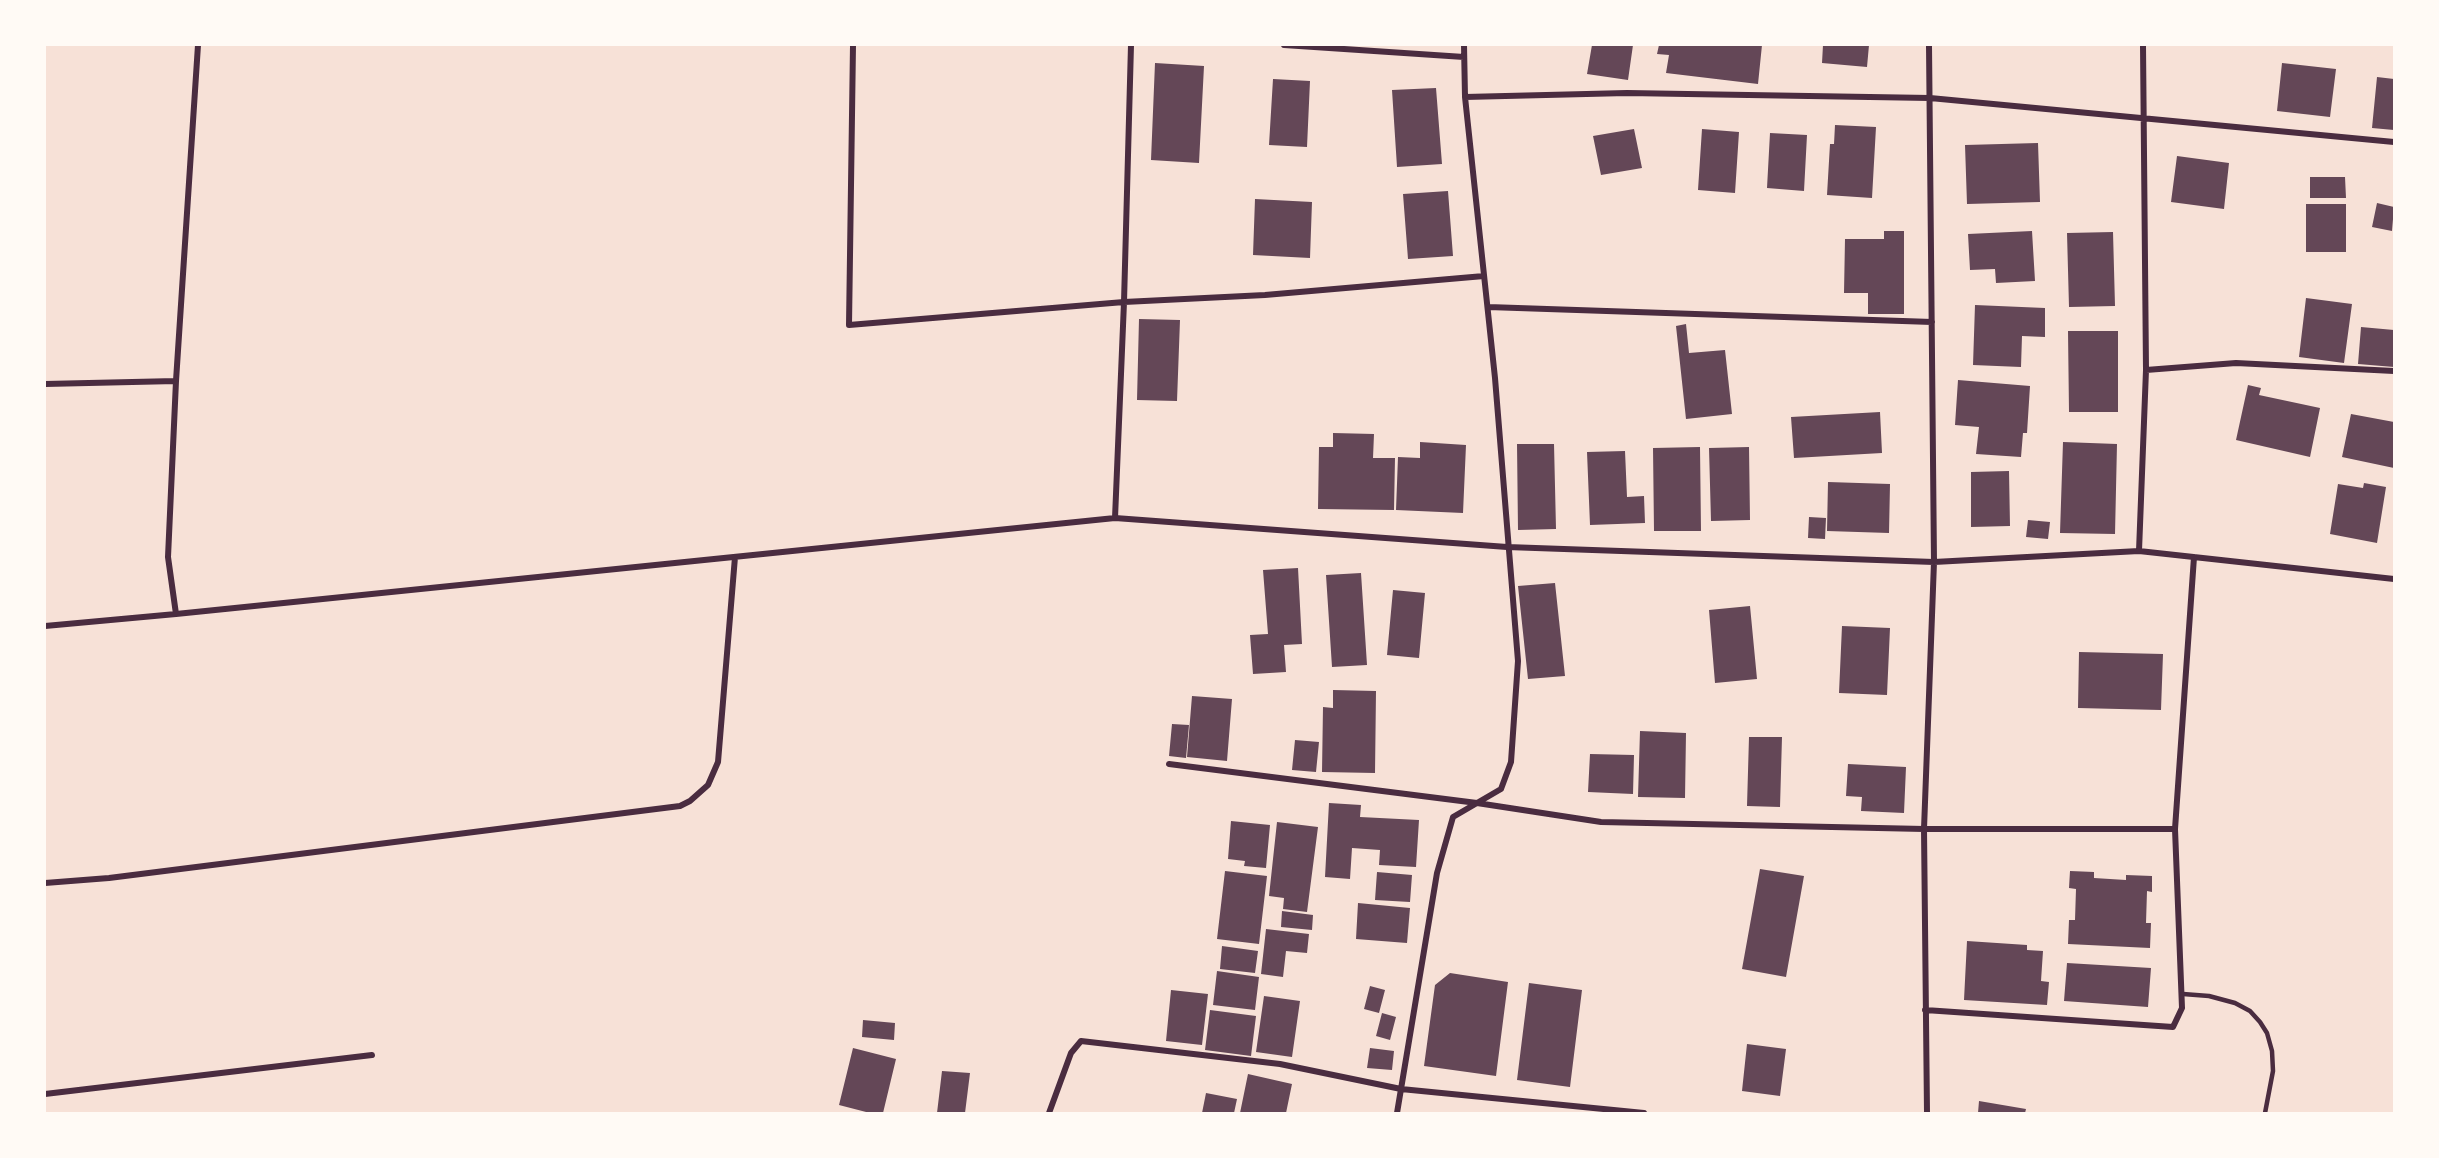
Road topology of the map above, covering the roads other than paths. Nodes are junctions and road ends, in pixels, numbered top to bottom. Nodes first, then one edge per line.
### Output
1 (198, 45) edge
2 (853, 45) edge
3 (1131, 45) edge
4 (1284, 45) edge
5 (1464, 45) edge
6 (1929, 45) edge
7 (2143, 45) edge
8 (1464, 57) junction
9 (1465, 97) junction
10 (1930, 98) junction
11 (2144, 117) junction
12 (2394, 141) edge
13 (1484, 276) junction
14 (1124, 302) junction
15 (1488, 307) junction
16 (1932, 322) junction
17 (2146, 370) junction
18 (2394, 371) edge
19 (176, 381) junction
20 (45, 384) edge
21 (1115, 518) junction
22 (1507, 547) junction
23 (2139, 551) junction
24 (735, 557) junction
25 (2194, 557) junction
26 (1934, 562) junction
27 (2394, 579) edge
28 (176, 614) junction
29 (45, 626) edge
30 (1169, 764) dead end
31 (1477, 803) junction
32 (1924, 829) junction
33 (2175, 829) junction
34 (45, 883) edge
35 (2183, 994) junction
36 (1925, 1010) junction
37 (372, 1055) dead end
38 (1401, 1089) junction
39 (45, 1095) edge
40 (1049, 1113) edge
41 (1397, 1113) edge
42 (1644, 1113) edge
43 (1926, 1113) edge
44 (2265, 1113) edge

1 - 19 street
2 - 14 street
3 - 14 street
4 - 8 street
5 - 8 street
6 - 10 street
7 - 11 street
8 - 9 street
9 - 10 street
9 - 13 street
10 - 11 street
10 - 16 street
11 - 12 street
11 - 17 street
13 - 14 street
13 - 15 street
14 - 21 street
15 - 16 street
15 - 22 street
16 - 26 street
17 - 18 street
17 - 23 street
19 - 20 street
19 - 28 street
21 - 22 street
21 - 24 street
22 - 26 street
22 - 31 street
23 - 25 street
23 - 26 street
24 - 28 street
24 - 34 street
25 - 27 street
25 - 33 street
26 - 32 street
28 - 29 street
30 - 31 street
31 - 32 street
31 - 38 street
32 - 33 street
32 - 36 street
33 - 35 street
35 - 36 street
35 - 44 lane
36 - 43 street
37 - 39 street
38 - 40 street
38 - 41 street
38 - 42 street

